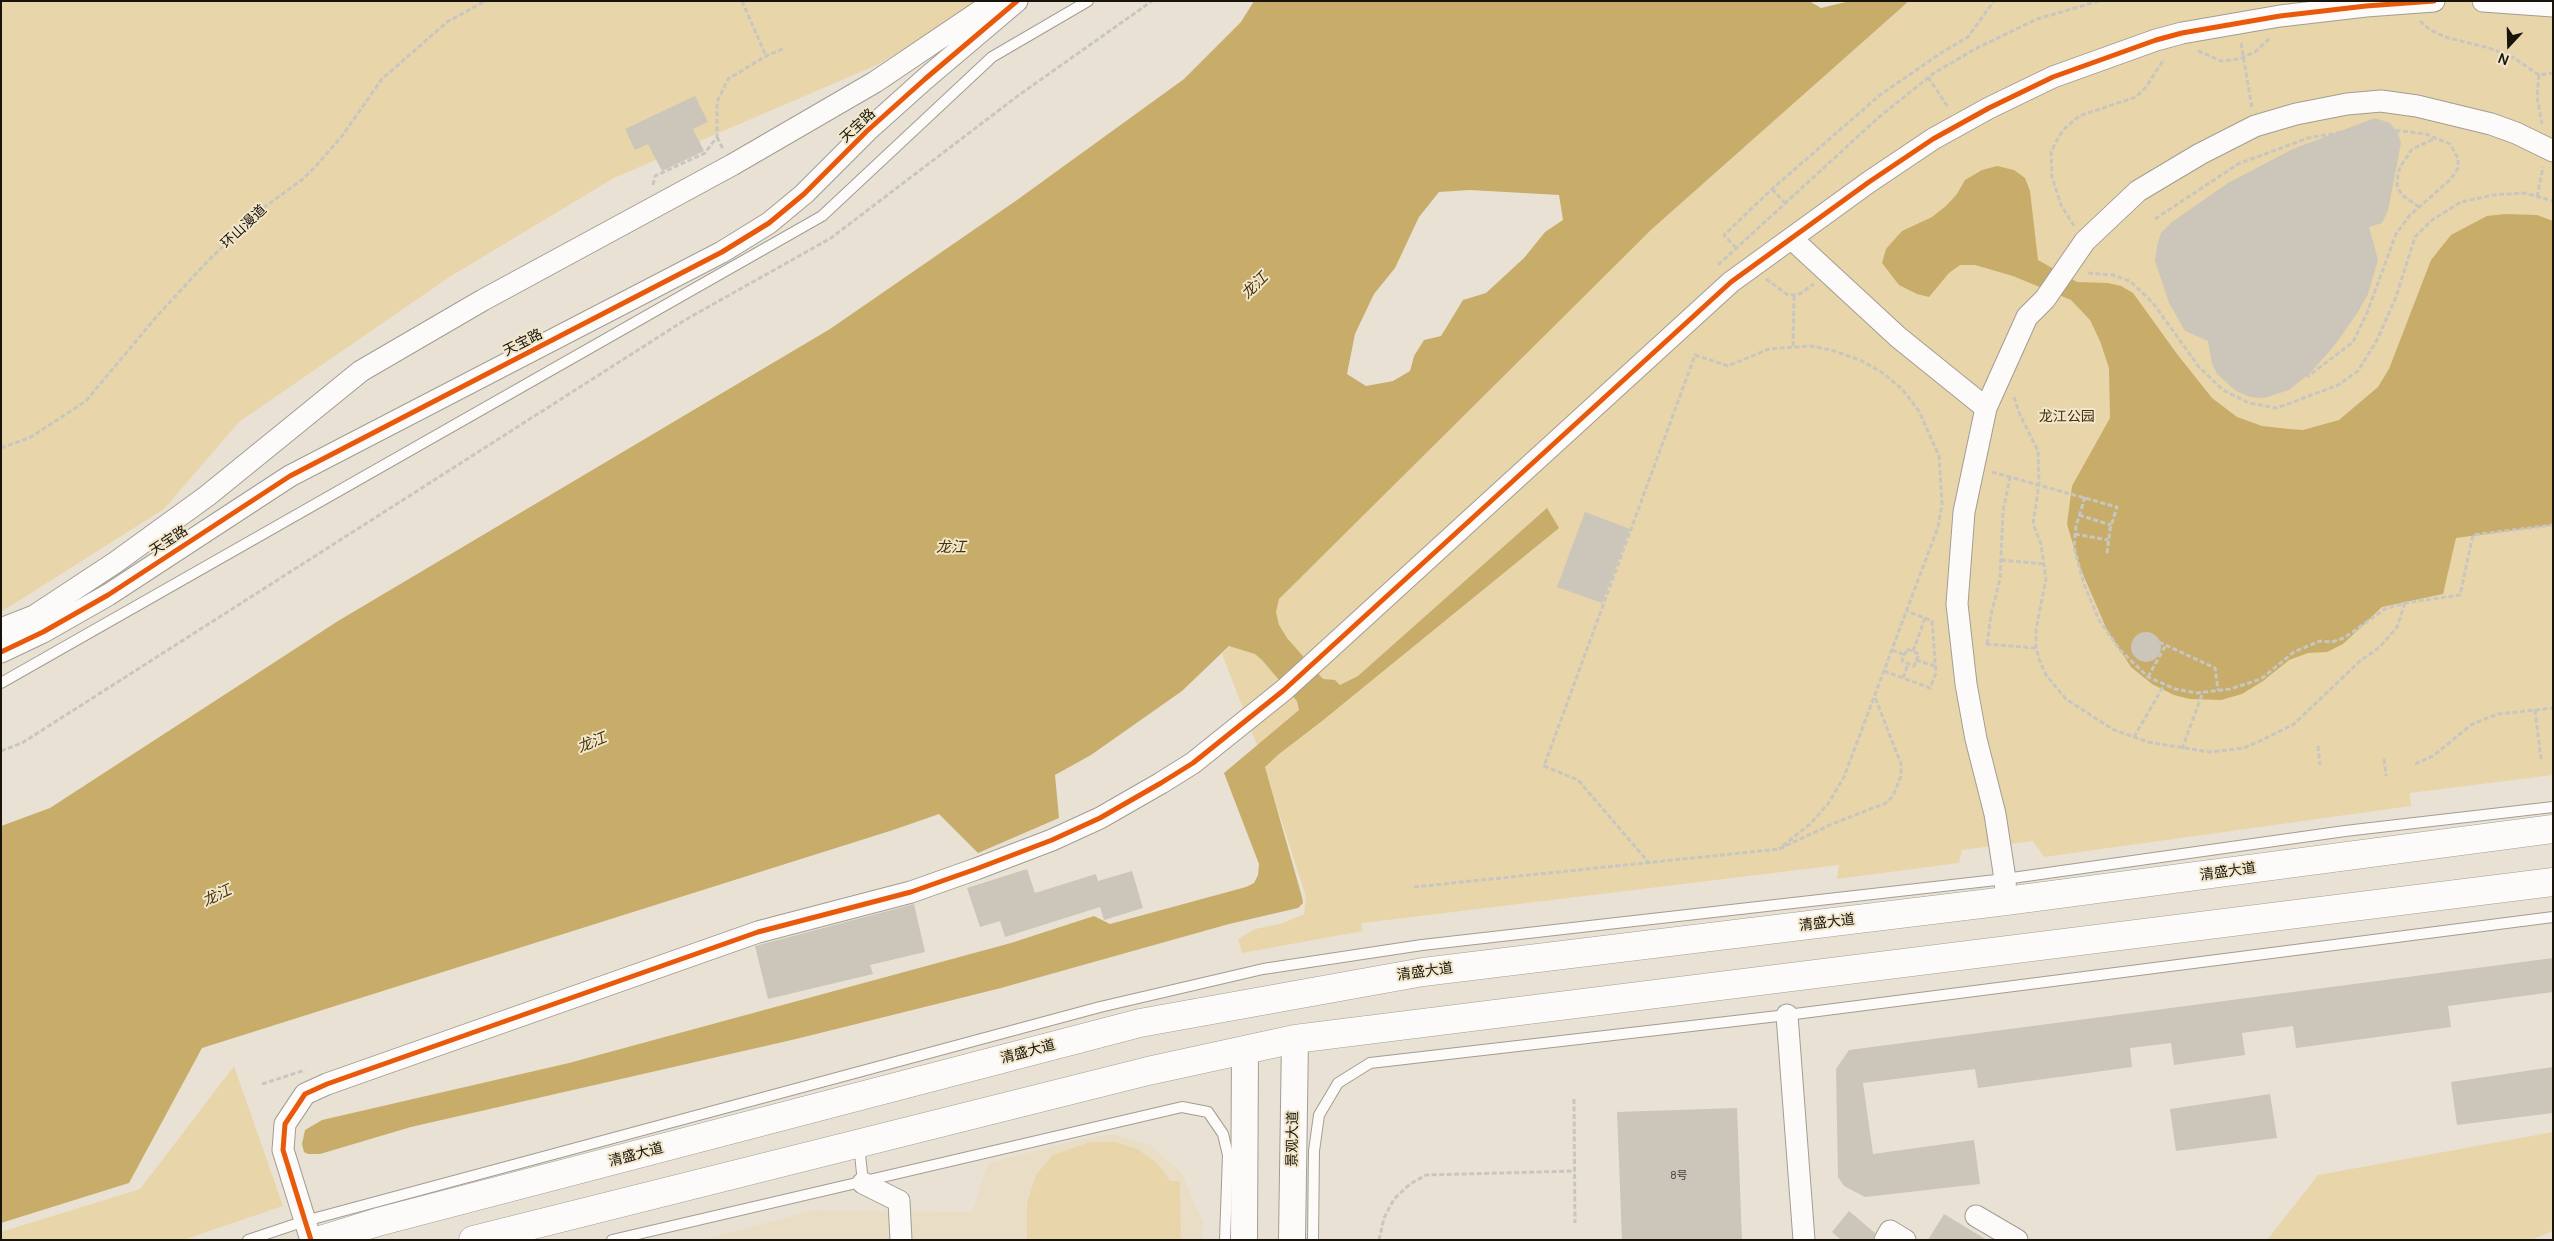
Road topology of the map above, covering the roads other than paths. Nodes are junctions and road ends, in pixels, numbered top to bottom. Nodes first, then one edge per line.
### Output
1 (995, 1) edge
2 (1017, 1) edge
3 (1088, 1) edge
4 (2434, 1) edge
5 (2483, 1) edge
6 (2407, 2) edge
7 (2553, 6) edge
8 (2553, 151) edge
9 (1792, 239) junction
10 (1986, 408) junction
11 (1, 629) edge
12 (1, 652) edge
13 (1, 683) edge
14 (2553, 807) edge
15 (2553, 829) edge
16 (2553, 882) edge
17 (2005, 890) junction
18 (2553, 917) edge
19 (1787, 1015) junction
20 (1295, 1039) junction
21 (1245, 1050) junction
22 (859, 1144) junction
23 (863, 1183) junction
24 (1976, 1216) dead end
25 (326, 1236) edge
26 (497, 1236) edge
27 (248, 1240) edge
28 (473, 1240) edge
29 (612, 1240) edge
30 (901, 1240) edge
31 (1225, 1240) edge
32 (1244, 1240) edge
33 (1292, 1240) edge
34 (1313, 1240) edge
35 (1804, 1240) edge
36 (1886, 1240) edge
37 (1905, 1240) edge
38 (2018, 1240) edge

1 - 11 street, 天宝路
2 - 12 street, 天宝路
3 - 13 lane
4 - 6 street
5 - 7 street
6 - 9 street
8 - 10 street
9 - 10 street
9 - 25 street
10 - 17 street
14 - 17 lane
15 - 17 main road, 清盛大道
16 - 20 main road
17 - 25 main road, 清盛大道
17 - 25 lane
18 - 19 lane
19 - 34 lane
19 - 35 street
20 - 21 main road
20 - 33 street, 景观大道
21 - 22 main road
21 - 32 street
22 - 23 lane
22 - 26 main road
23 - 29 lane
23 - 30 street
23 - 31 lane
24 - 38 street
25 - 27 lane
26 - 28 main road
36 - 37 street

